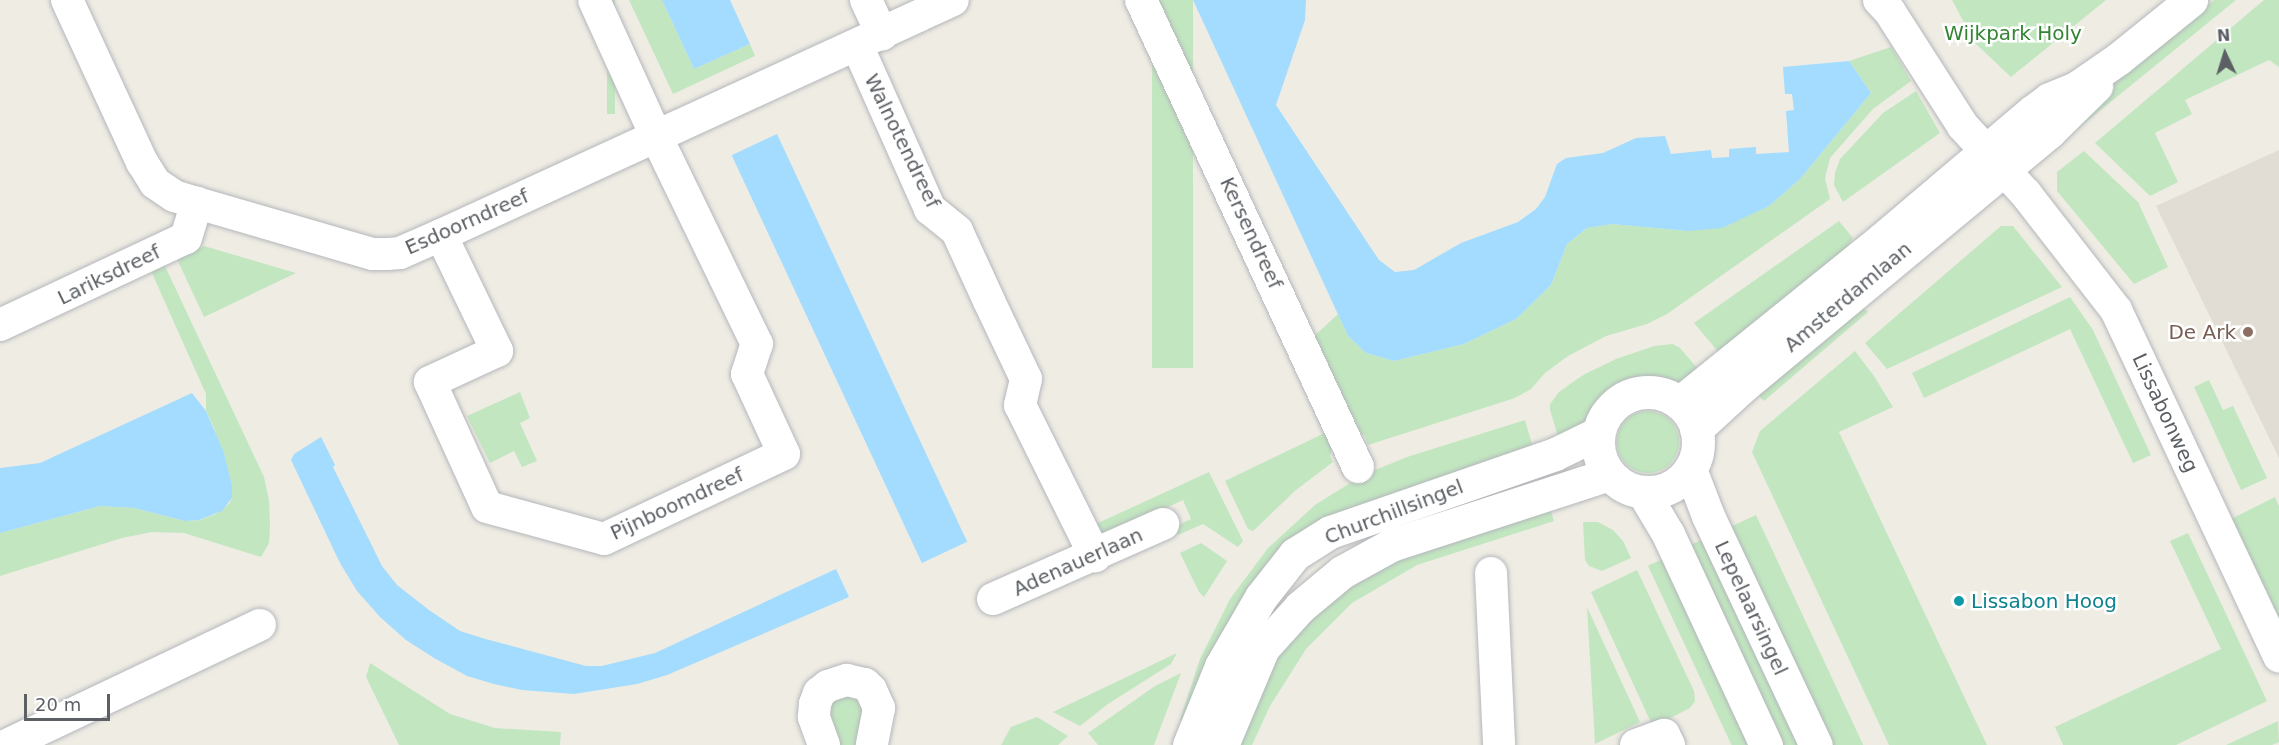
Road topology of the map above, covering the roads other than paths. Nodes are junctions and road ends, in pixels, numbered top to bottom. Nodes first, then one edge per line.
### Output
1 (68, 0) edge
2 (594, 0) edge
3 (866, 0) edge
4 (953, 0) edge
5 (1141, 0) edge
6 (1879, 0) edge
7 (2191, 0) edge
8 (870, 40) junction
9 (656, 136) junction
10 (2003, 170) junction
11 (197, 203) junction
12 (441, 235) junction
13 (0, 325) edge
14 (1688, 416) junction
15 (1598, 434) junction
16 (1358, 467) dead end
17 (1690, 469) junction
18 (1609, 474) junction
19 (1643, 492) junction
20 (1164, 524) dead end
21 (1095, 556) junction
22 (1491, 573) dead end
23 (993, 599) dead end
24 (260, 625) dead end
25 (2279, 657) edge
26 (7, 745) edge
27 (824, 745) edge
28 (872, 745) edge
29 (1189, 745) edge
30 (1222, 745) edge
31 (1499, 745) edge
32 (1636, 745) edge
33 (1669, 745) edge
34 (1766, 745) edge
35 (1816, 745) edge

1 - 11 street, Esdoorndreef
2 - 9 street
3 - 8 street, Walnotendreef
4 - 8 street, Esdoorndreef
5 - 16 street, Kersendreef
6 - 10 street
7 - 10 street, Amsterdamlaan
8 - 9 street, Esdoorndreef
8 - 21 street, Walnotendreef
9 - 12 street, Esdoorndreef
9 - 12 street, Pijnboomdreef
10 - 14 street, Amsterdamlaan
10 - 25 street, Lissabonweg
11 - 12 street, Esdoorndreef
11 - 13 street, Lariksdreef
14 - 15 street
14 - 17 street
15 - 18 street
15 - 29 street, Churchillsingel
17 - 19 street
17 - 35 street, Lepelaarsingel
18 - 19 street
18 - 30 street, Churchillsingel
19 - 34 street
20 - 21 street, Adenauerlaan
21 - 23 street, Adenauerlaan
22 - 31 street
24 - 26 street
27 - 28 street
32 - 33 street

